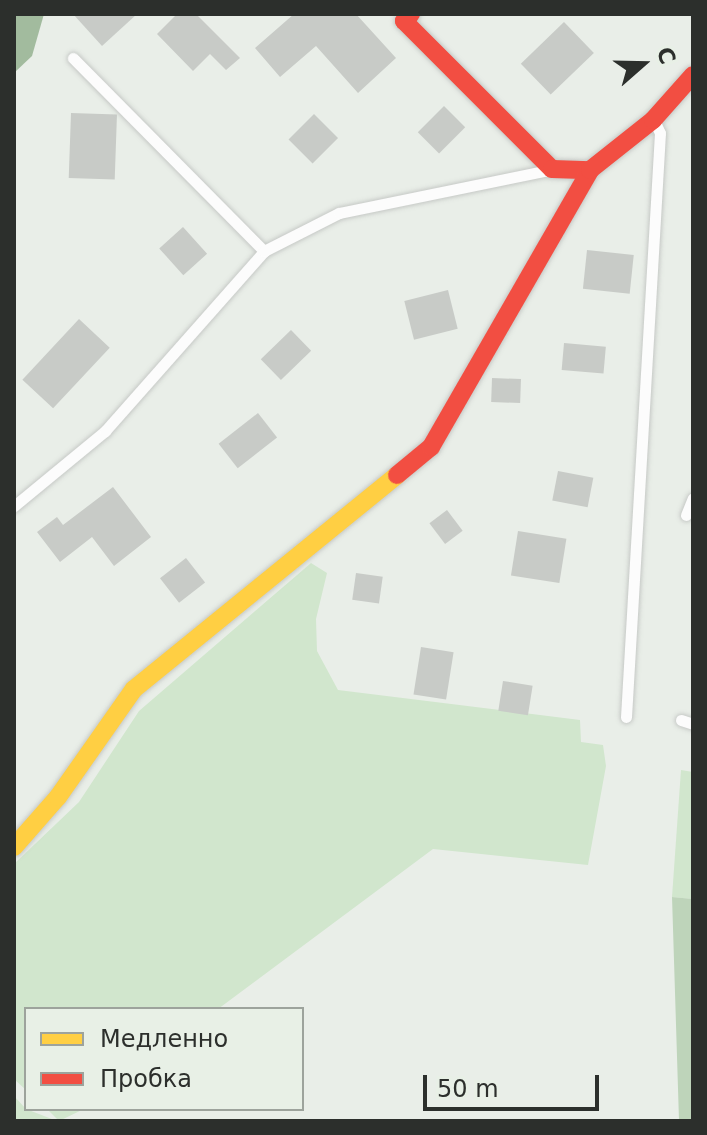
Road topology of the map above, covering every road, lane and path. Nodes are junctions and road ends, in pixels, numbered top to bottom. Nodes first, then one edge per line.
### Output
1 (404, 16) edge
2 (73, 58) dead end
3 (693, 75) edge
4 (653, 120) junction
5 (552, 169) junction
6 (590, 170) junction
7 (264, 251) junction
8 (693, 498) edge
9 (14, 506) edge
10 (686, 515) dead end
11 (626, 717) dead end
12 (681, 720) dead end
13 (693, 724) edge
14 (14, 847) edge

1 - 5 street
2 - 7 lane
3 - 4 street
4 - 6 street
4 - 11 lane
5 - 6 street
5 - 7 lane
6 - 14 street
7 - 9 lane
8 - 10 lane
12 - 13 lane

